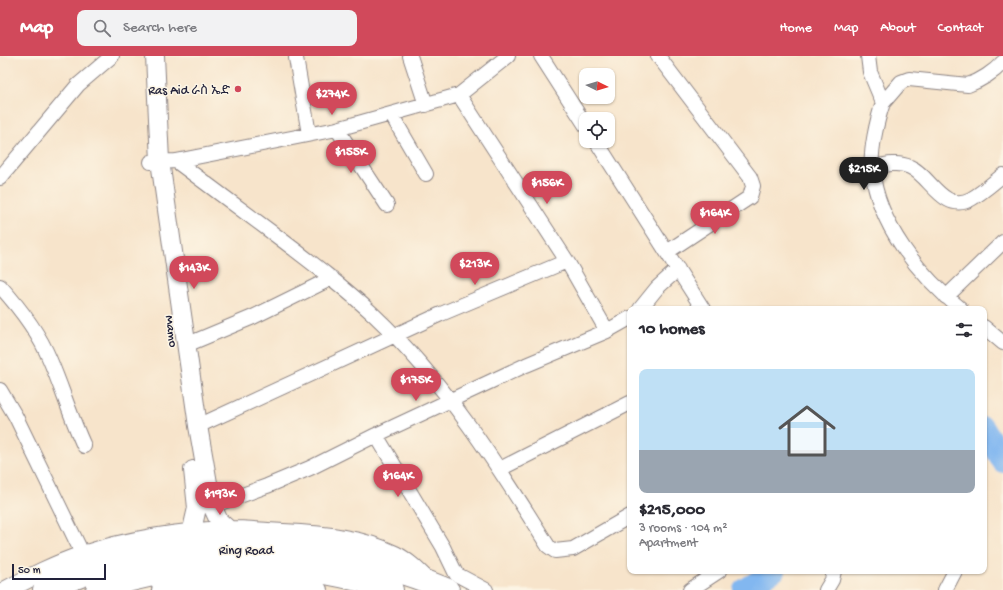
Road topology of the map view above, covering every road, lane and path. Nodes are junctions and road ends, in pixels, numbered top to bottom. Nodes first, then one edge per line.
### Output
1 (112, 56) edge
2 (145, 56) edge
3 (155, 56) edge
4 (410, 56) edge
5 (508, 56) edge
6 (541, 56) edge
7 (658, 56) edge
8 (868, 56) edge
9 (296, 58) dead end
10 (1003, 62) edge
11 (459, 95) junction
12 (883, 103) junction
13 (426, 104) junction
14 (391, 114) junction
15 (579, 115) edge
16 (337, 128) junction
17 (309, 134) junction
18 (600, 148) edge
19 (162, 161) junction
20 (871, 168) junction
21 (426, 174) dead end
22 (1003, 175) edge
23 (0, 178) edge
24 (386, 205) dead end
25 (1003, 242) edge
26 (667, 252) junction
27 (567, 261) junction
28 (678, 269) junction
29 (332, 278) junction
30 (0, 286) edge
31 (946, 297) junction
32 (642, 306) edge
33 (701, 306) edge
34 (957, 306) edge
35 (627, 320) edge
36 (987, 330) edge
37 (607, 331) junction
38 (394, 336) junction
39 (1003, 343) edge
40 (186, 345) junction
41 (0, 390) edge
42 (451, 400) junction
43 (627, 405) edge
44 (198, 426) junction
45 (376, 435) junction
46 (84, 446) dead end
47 (500, 469) junction
48 (212, 506) junction
49 (627, 518) edge
50 (229, 530) junction
51 (191, 534) junction
52 (83, 555) junction
53 (714, 574) edge
54 (833, 574) edge
55 (953, 574) edge
56 (428, 582) junction
57 (247, 586) edge
58 (6, 590) edge
59 (44, 590) edge
60 (97, 590) edge
61 (161, 590) edge
62 (318, 590) edge
63 (392, 590) edge
64 (448, 590) edge
65 (486, 590) edge
66 (690, 590) edge
67 (826, 590) edge
68 (945, 590) edge

1 - 23 street
2 - 19 street, Mamo
3 - 19 street
4 - 13 street
5 - 11 street
6 - 15 street
7 - 26 street
8 - 12 street
9 - 17 street
10 - 12 street
11 - 13 street
11 - 27 street
12 - 20 street
13 - 14 street
14 - 16 street
14 - 21 street
16 - 17 street
16 - 24 street
17 - 19 street
18 - 26 street
19 - 29 street
19 - 40 street
19 - 51 street, Mamo
20 - 22 street
20 - 31 street
25 - 31 street
26 - 28 street
27 - 37 street
27 - 38 street
28 - 32 street
28 - 33 street
29 - 38 street
29 - 40 street
30 - 46 street
31 - 34 street
35 - 37 street
36 - 39 street
37 - 42 street
38 - 42 street
38 - 44 street
40 - 44 street
41 - 52 street
42 - 45 street
42 - 47 street
43 - 47 street
44 - 48 street
45 - 48 street
45 - 65 street
47 - 49 street
48 - 50 street
50 - 51 street
50 - 56 street
51 - 52 street
52 - 58 street
53 - 66 street
54 - 67 street
55 - 68 street
56 - 59 highway, Ring Road
56 - 64 highway, Ring Road
57 - 61 street
57 - 62 street
60 - 63 highway, Ring Road

